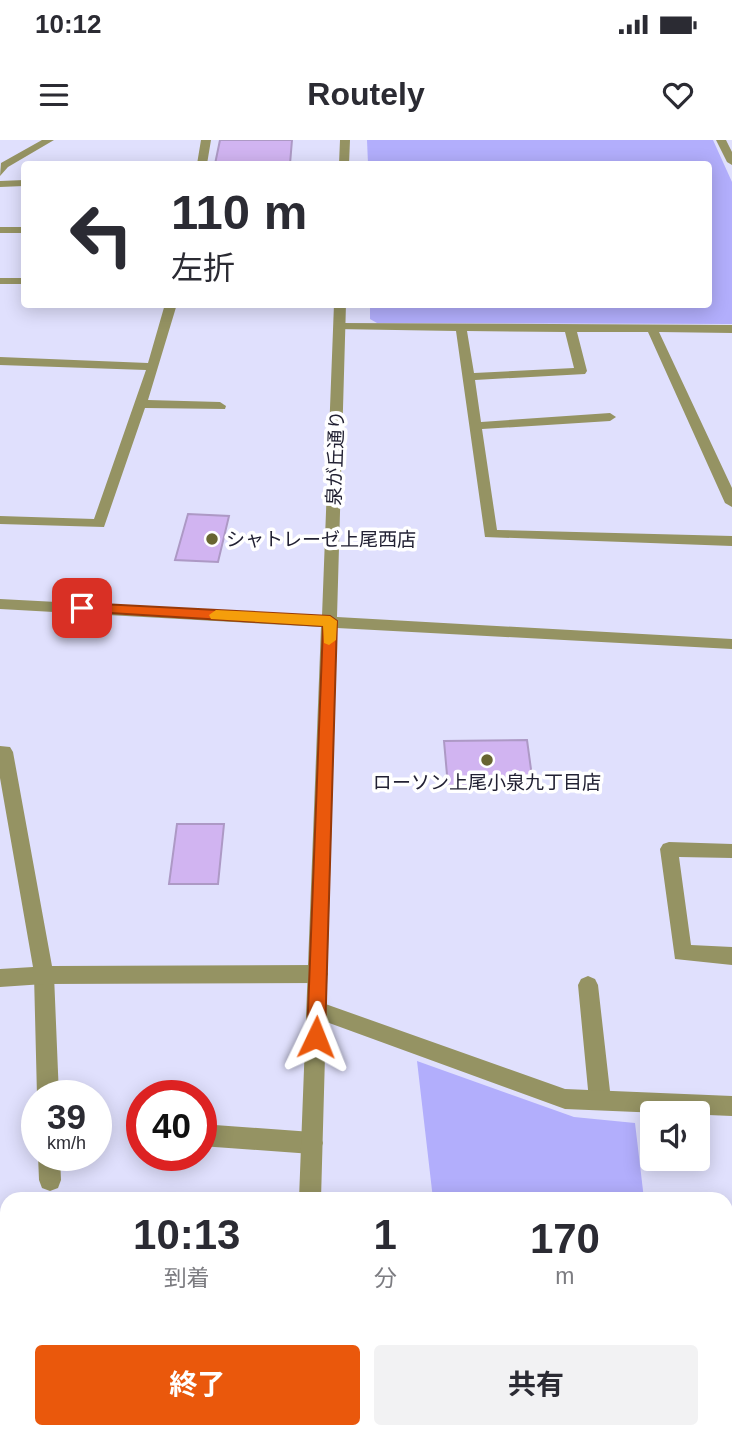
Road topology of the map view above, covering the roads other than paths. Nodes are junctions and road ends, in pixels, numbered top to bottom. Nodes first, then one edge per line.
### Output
1 (49, 140) edge
2 (206, 140) edge
3 (345, 140) edge
4 (721, 140) edge
5 (202, 161) edge
6 (344, 161) edge
7 (732, 162) edge
8 (0, 173) edge
9 (21, 183) edge
10 (0, 184) edge
11 (0, 230) edge
12 (21, 230) edge
13 (0, 281) edge
14 (21, 281) edge
15 (170, 308) edge
16 (340, 308) edge
17 (339, 327) junction
18 (461, 328) junction
19 (570, 328) junction
20 (652, 329) junction
21 (732, 329) edge
22 (0, 361) edge
23 (153, 367) junction
24 (468, 377) junction
25 (141, 404) junction
26 (220, 406) dead end
27 (610, 417) dead end
28 (475, 426) junction
29 (732, 503) edge
30 (0, 520) edge
31 (732, 541) edge
32 (0, 604) edge
33 (330, 621) junction
34 (732, 644) edge
35 (0, 752) edge
36 (732, 851) edge
37 (732, 956) edge
38 (318, 974) junction
39 (44, 975) junction
40 (0, 978) edge
41 (587, 985) dead end
42 (317, 1010) junction
43 (47, 1080) edge
44 (600, 1100) junction
45 (732, 1106) edge
46 (217, 1136) edge
47 (312, 1143) junction
48 (50, 1171) edge
49 (50, 1180) dead end
50 (310, 1192) edge

1 - 8 street
2 - 5 street
3 - 6 street
4 - 7 street
9 - 10 street
11 - 12 street
13 - 14 street
15 - 23 street
16 - 17 street, 泉が丘通り
17 - 18 street
17 - 33 street, 泉が丘通り
18 - 19 street
18 - 24 street
19 - 20 street
19 - 24 street
20 - 21 street
20 - 29 street
22 - 23 street
23 - 25 street
24 - 28 street
25 - 26 street
25 - 30 street
27 - 28 street
28 - 31 street
32 - 33 street
33 - 34 street
33 - 38 street, 泉が丘通り
35 - 39 street
36 - 37 street
38 - 39 street
38 - 42 street, 泉が丘通り
39 - 40 street
39 - 43 street
41 - 44 street
42 - 44 street
42 - 47 street, 泉が丘通り
44 - 45 street
46 - 47 street
47 - 50 street, 泉が丘通り
48 - 49 street

